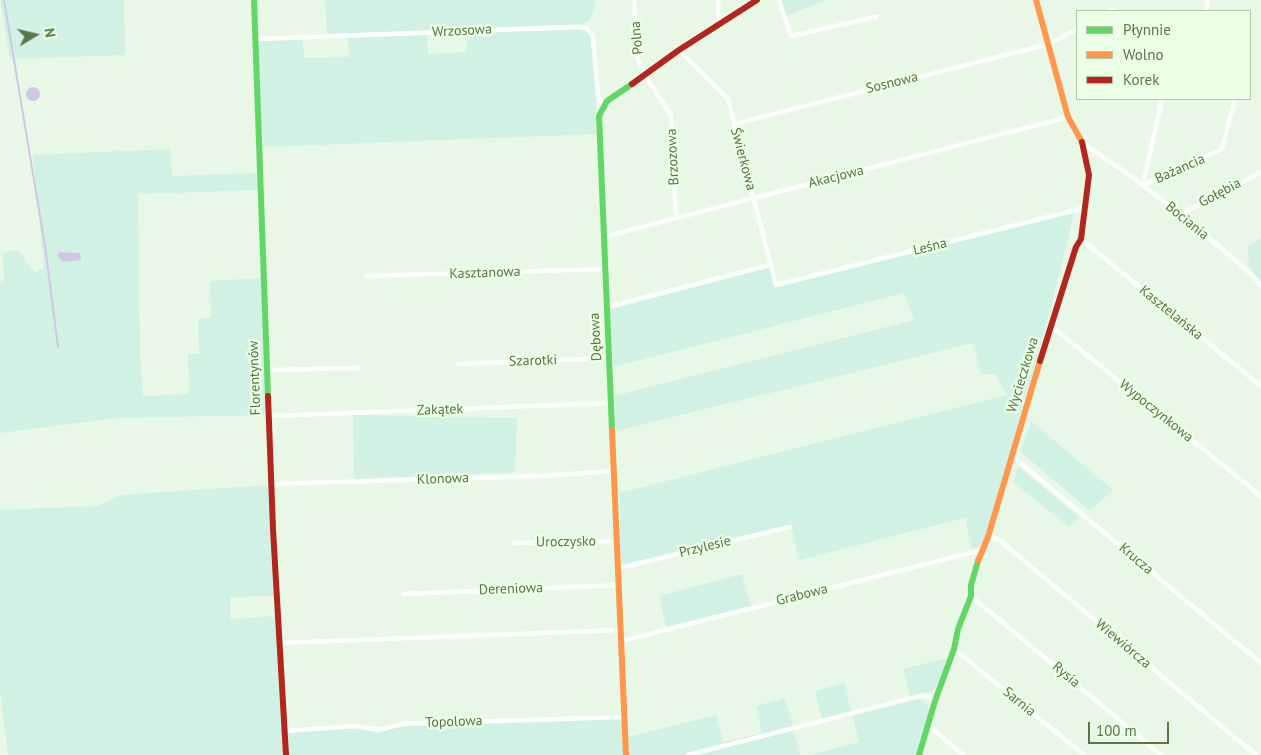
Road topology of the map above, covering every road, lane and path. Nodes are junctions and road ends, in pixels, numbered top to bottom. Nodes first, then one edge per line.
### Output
1 (254, 0) edge
2 (634, 0) edge
3 (718, 0) edge
4 (757, 0) edge
5 (779, 0) edge
6 (1036, 0) edge
7 (876, 17) dead end
8 (719, 24) junction
9 (1076, 30) edge
10 (255, 39) junction
11 (1049, 44) junction
12 (680, 50) junction
13 (644, 74) junction
14 (1162, 100) edge
15 (1235, 100) edge
16 (602, 106) junction
17 (1068, 117) junction
18 (734, 124) junction
19 (1084, 145) junction
20 (1261, 172) edge
21 (1143, 185) junction
22 (754, 198) junction
23 (1084, 208) junction
24 (1180, 215) junction
25 (676, 217) junction
26 (603, 237) junction
27 (1081, 239) junction
28 (770, 265) junction
29 (605, 269) junction
30 (366, 276) dead end
31 (776, 285) joint
32 (1261, 285) edge
33 (607, 307) junction
34 (1051, 326) junction
35 (609, 358) junction
36 (458, 364) dead end
37 (359, 368) dead end
38 (268, 370) junction
39 (1261, 386) edge
40 (612, 403) junction
41 (269, 416) junction
42 (1012, 456) junction
43 (614, 471) junction
44 (271, 484) junction
45 (1261, 496) edge
46 (790, 527) dead end
47 (988, 538) junction
48 (618, 541) junction
49 (514, 543) dead end
50 (982, 550) junction
51 (619, 568) junction
52 (620, 585) junction
53 (403, 594) dead end
54 (971, 596) junction
55 (621, 630) junction
56 (622, 641) junction
57 (280, 643) junction
58 (954, 649) junction
59 (1261, 663) edge
60 (935, 701) junction
61 (624, 717) junction
62 (928, 725) junction
63 (285, 731) junction
64 (286, 755) edge
65 (626, 755) edge
66 (688, 755) edge
67 (919, 755) edge
68 (963, 755) edge
69 (1084, 755) edge
70 (1161, 755) edge
71 (1256, 755) edge

1 - 10 street, Florentynów
2 - 13 street, Polna
3 - 8 street
4 - 8 street
5 - 7 street
6 - 11 street, Wycieczkowa
8 - 12 street
9 - 11 street
10 - 16 street, Wrzosowa
10 - 38 street, Florentynów
11 - 17 street, Wycieczkowa
11 - 18 street, Sosnowa
12 - 13 street
12 - 18 street, Świerkowa
13 - 16 street
13 - 25 street, Brzozowa
14 - 21 street, Bażancia
15 - 21 street, Bażancia
16 - 26 street, Dębowa
17 - 19 street, Wycieczkowa
17 - 22 street, Akacjowa
18 - 22 street, Świerkowa
19 - 21 street, Bociania
19 - 23 street, Wycieczkowa
20 - 24 street, Gołębia
21 - 24 street, Bociania
22 - 25 street, Akacjowa
22 - 28 street, Świerkowa
23 - 27 street, Wycieczkowa
23 - 31 street, Leśna
24 - 32 street, Bociania
25 - 26 street, Akacjowa
26 - 29 street, Dębowa
27 - 34 street, Wycieczkowa
27 - 39 street, Kasztelańska
28 - 31 street, Świerkowa
28 - 33 street
29 - 30 street, Kasztanowa
29 - 33 street, Dębowa
33 - 35 street, Dębowa
34 - 42 street, Wycieczkowa
34 - 45 street, Wypoczynkowa
35 - 36 street, Szarotki
35 - 40 street, Dębowa
37 - 38 street
38 - 41 street, Florentynów
40 - 41 street, Zakątek
40 - 43 street, Dębowa
41 - 44 street, Florentynów
42 - 47 street, Wycieczkowa
42 - 59 street, Krucza
43 - 44 street, Klonowa
43 - 48 street, Dębowa
44 - 57 street, Florentynów
46 - 51 street, Przylesie
47 - 50 street, Wycieczkowa
47 - 71 street, Wiewiórcza
48 - 49 street, Uroczysko
48 - 51 street, Dębowa
50 - 54 street, Wycieczkowa
50 - 56 street, Grabowa
51 - 52 street, Dębowa
52 - 53 street, Dereniowa
52 - 55 street, Dębowa
54 - 58 street, Wycieczkowa
54 - 70 street, Rysia
55 - 56 street, Dębowa
55 - 57 street
56 - 61 street, Dębowa
57 - 63 street, Florentynów
58 - 60 street, Wycieczkowa
58 - 69 street, Sarnia
60 - 62 street, Wycieczkowa
60 - 66 street
61 - 63 street, Topolowa
61 - 65 street, Dębowa
62 - 67 street, Wycieczkowa
62 - 68 street
63 - 64 street, Florentynów

